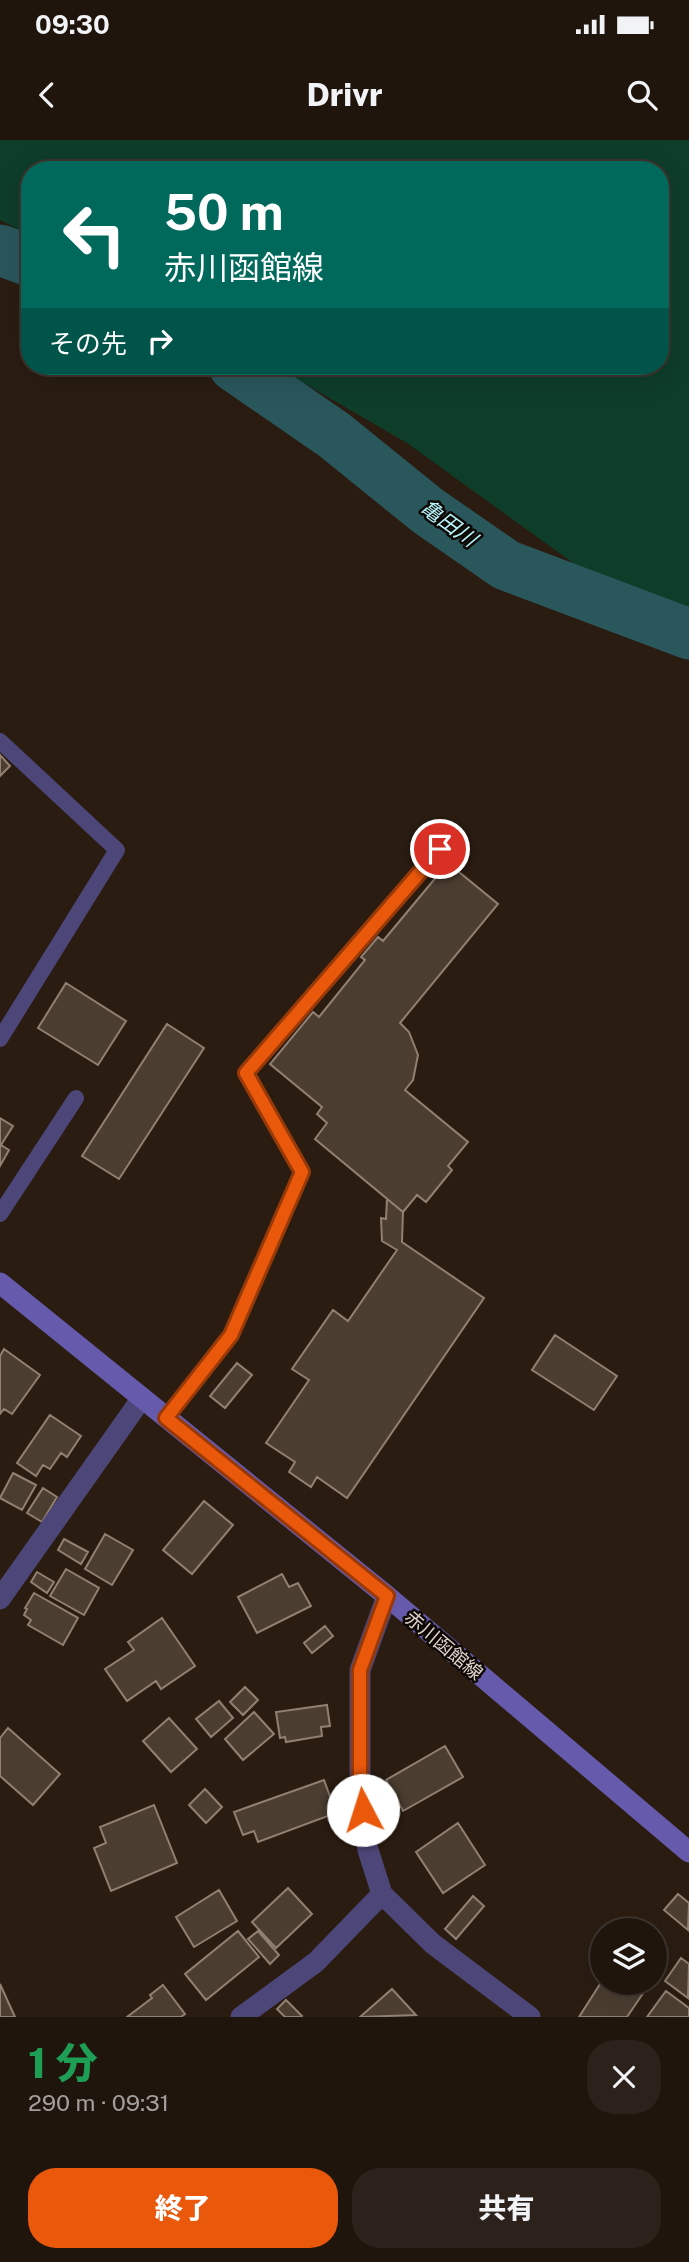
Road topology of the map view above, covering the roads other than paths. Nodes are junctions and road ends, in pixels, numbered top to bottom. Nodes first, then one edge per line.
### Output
1 (0, 741) edge
2 (440, 849) dead end
3 (0, 1039) edge
4 (76, 1098) dead end
5 (0, 1214) edge
6 (0, 1283) edge
7 (142, 1398) junction
8 (166, 1418) junction
9 (387, 1596) junction
10 (0, 1599) edge
11 (689, 1852) edge
12 (382, 1894) junction
13 (241, 2017) edge
14 (530, 2017) edge

1 - 3 lane
2 - 8 lane
4 - 5 lane
6 - 7 main road, 赤川函館線
7 - 8 main road, 赤川函館線
7 - 10 street
8 - 9 main road, 赤川函館線
9 - 11 main road, 赤川函館線
9 - 12 street
12 - 13 street
12 - 14 street

